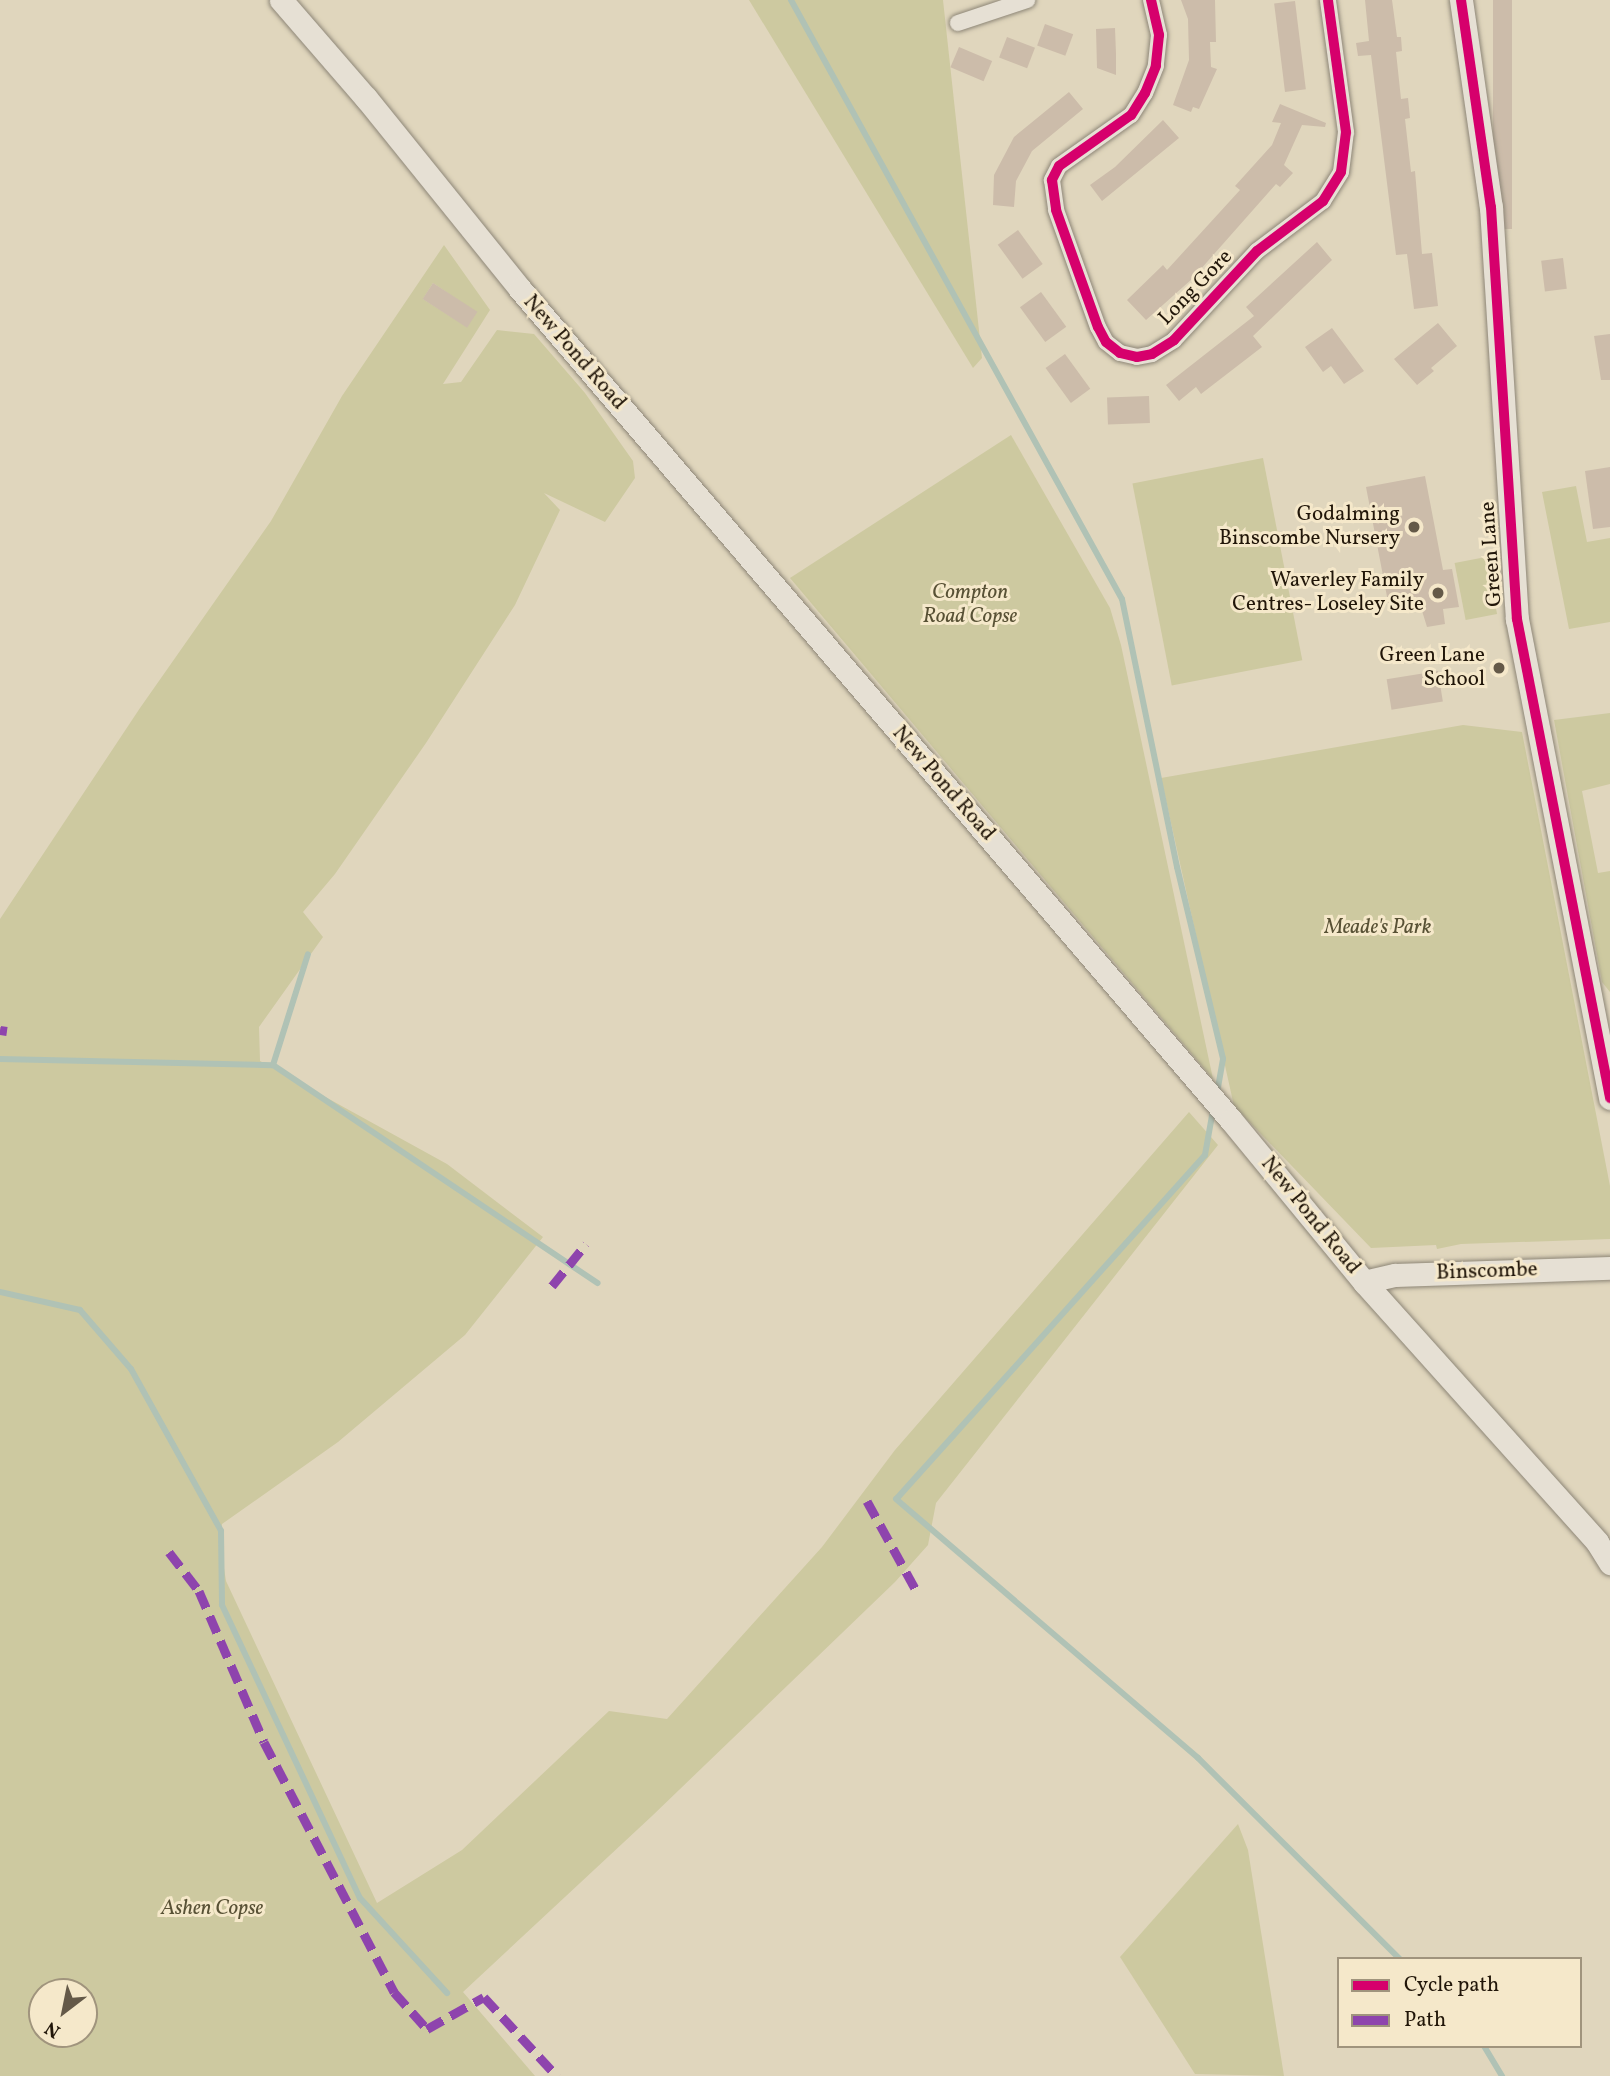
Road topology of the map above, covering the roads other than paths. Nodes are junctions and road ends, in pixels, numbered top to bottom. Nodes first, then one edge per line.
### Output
1 (281, 0) edge
2 (1027, 0) edge
3 (1151, 0) edge
4 (1328, 0) edge
5 (1461, 0) edge
6 (958, 23) dead end
7 (1603, 1019) edge
8 (1610, 1098) edge
9 (1610, 1268) edge
10 (1364, 1282) junction
11 (1610, 1563) edge

1 - 10 main road, New Pond Road
2 - 6 street
3 - 4 street, Long Gore
5 - 7 main road, Green Lane
7 - 8 main road, Green Lane
9 - 10 main road, Binscombe
10 - 11 main road, New Pond Road

